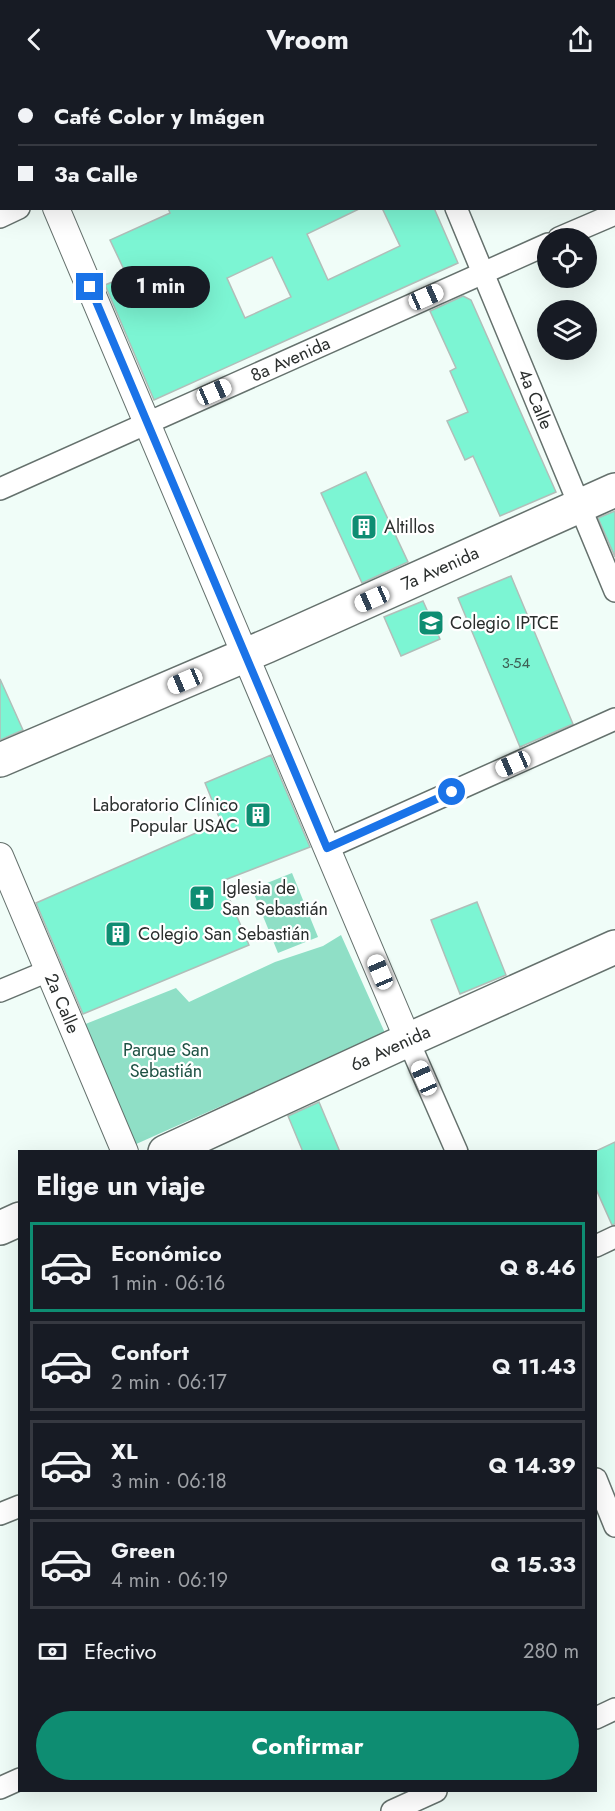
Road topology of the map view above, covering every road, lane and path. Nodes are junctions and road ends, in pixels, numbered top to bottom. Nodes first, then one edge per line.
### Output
1 (16, 210) edge
2 (57, 210) edge
3 (457, 210) edge
4 (615, 214) edge
5 (0, 218) edge
6 (582, 228) edge
7 (537, 249) edge
8 (483, 272) junction
9 (147, 423) junction
10 (0, 489) edge
11 (615, 490) edge
12 (579, 506) junction
13 (615, 591) edge
14 (246, 655) junction
15 (615, 719) edge
16 (0, 759) edge
17 (327, 848) junction
18 (0, 856) edge
19 (615, 947) edge
20 (48, 971) junction
21 (0, 992) edge
22 (408, 1040) junction
23 (124, 1150) edge
24 (169, 1150) edge
25 (456, 1150) edge
26 (18, 1220) edge
27 (0, 1228) edge
28 (615, 1237) edge
29 (597, 1246) edge
30 (597, 1482) edge
31 (18, 1507) edge
32 (0, 1514) edge
33 (609, 1521) edge
34 (615, 1709) edge
35 (597, 1718) edge
36 (18, 1780) edge
37 (0, 1788) edge
38 (433, 1792) edge
39 (395, 1805) edge

1 - 5 street
2 - 9 street
3 - 8 street, 4a Calle
4 - 6 street
7 - 8 street, 8a Avenida
8 - 9 street, 8a Avenida
8 - 12 street, 4a Calle
9 - 10 street, 8a Avenida
9 - 14 street
11 - 12 main road, 7a Avenida
12 - 13 street, 4a Calle
12 - 14 main road, 7a Avenida
14 - 16 main road, 7a Avenida
14 - 17 street
15 - 17 street
17 - 22 street
18 - 20 street, 2a Calle
19 - 22 main road, 6a Avenida
20 - 21 street
20 - 23 street, 2a Calle
22 - 24 main road, 6a Avenida
22 - 25 street
26 - 27 main road
28 - 29 street
30 - 33 street
31 - 32 street
34 - 35 street
36 - 37 street
38 - 39 street

